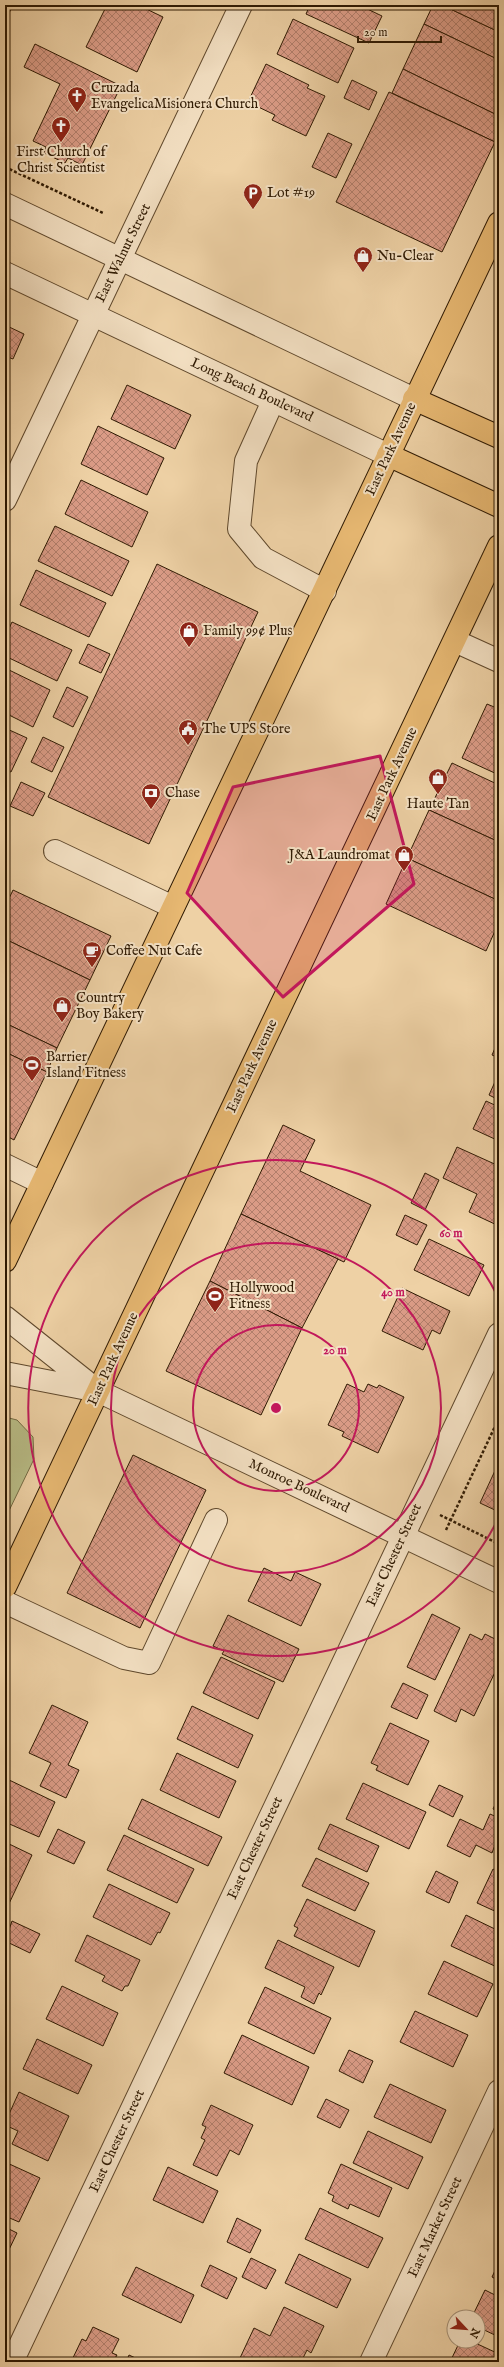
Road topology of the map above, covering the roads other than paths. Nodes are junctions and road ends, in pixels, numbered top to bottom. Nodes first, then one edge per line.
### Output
1 (241, 5) edge
2 (5, 204) edge
3 (499, 223) edge
4 (120, 259) junction
5 (5, 273) edge
6 (93, 315) junction
7 (414, 399) junction
8 (273, 400) junction
9 (499, 437) edge
10 (388, 456) junction
11 (5, 500) edge
12 (499, 506) edge
13 (499, 546) edge
14 (324, 591) junction
15 (455, 641) junction
16 (499, 661) edge
17 (55, 851) dead end
18 (173, 907) junction
19 (5, 1165) edge
20 (42, 1183) junction
21 (5, 1261) edge
22 (5, 1317) edge
23 (499, 1334) edge
24 (5, 1372) edge
25 (98, 1391) junction
26 (216, 1520) dead end
27 (403, 1536) junction
28 (499, 1582) edge
29 (5, 1587) edge
30 (5, 1602) edge
31 (499, 2091) edge
32 (12, 2362) edge
33 (371, 2362) edge

1 - 4 street, East Walnut Street
2 - 4 street
3 - 7 main road, East Park Avenue
4 - 6 street, East Walnut Street
4 - 7 street
5 - 6 street, Long Beach Boulevard
6 - 8 street, Long Beach Boulevard
6 - 11 street, East Walnut Street
7 - 9 main road
7 - 10 main road, East Park Avenue
8 - 10 street, Long Beach Boulevard
8 - 14 street
10 - 12 main road, Long Beach Boulevard
10 - 14 main road, East Park Avenue
13 - 15 main road, East Park Avenue
14 - 18 main road, East Park Avenue
15 - 16 street
15 - 25 main road, East Park Avenue
17 - 18 street
18 - 20 main road, East Park Avenue
19 - 20 street
20 - 21 main road, East Park Avenue
22 - 25 street, Monroe Boulevard
23 - 27 street, East Chester Street
24 - 25 street, Monroe Boulevard
25 - 27 street, Monroe Boulevard
25 - 29 main road, East Park Avenue
26 - 30 street
27 - 28 street, Monroe Boulevard
27 - 32 street, East Chester Street
31 - 33 street, East Market Street

